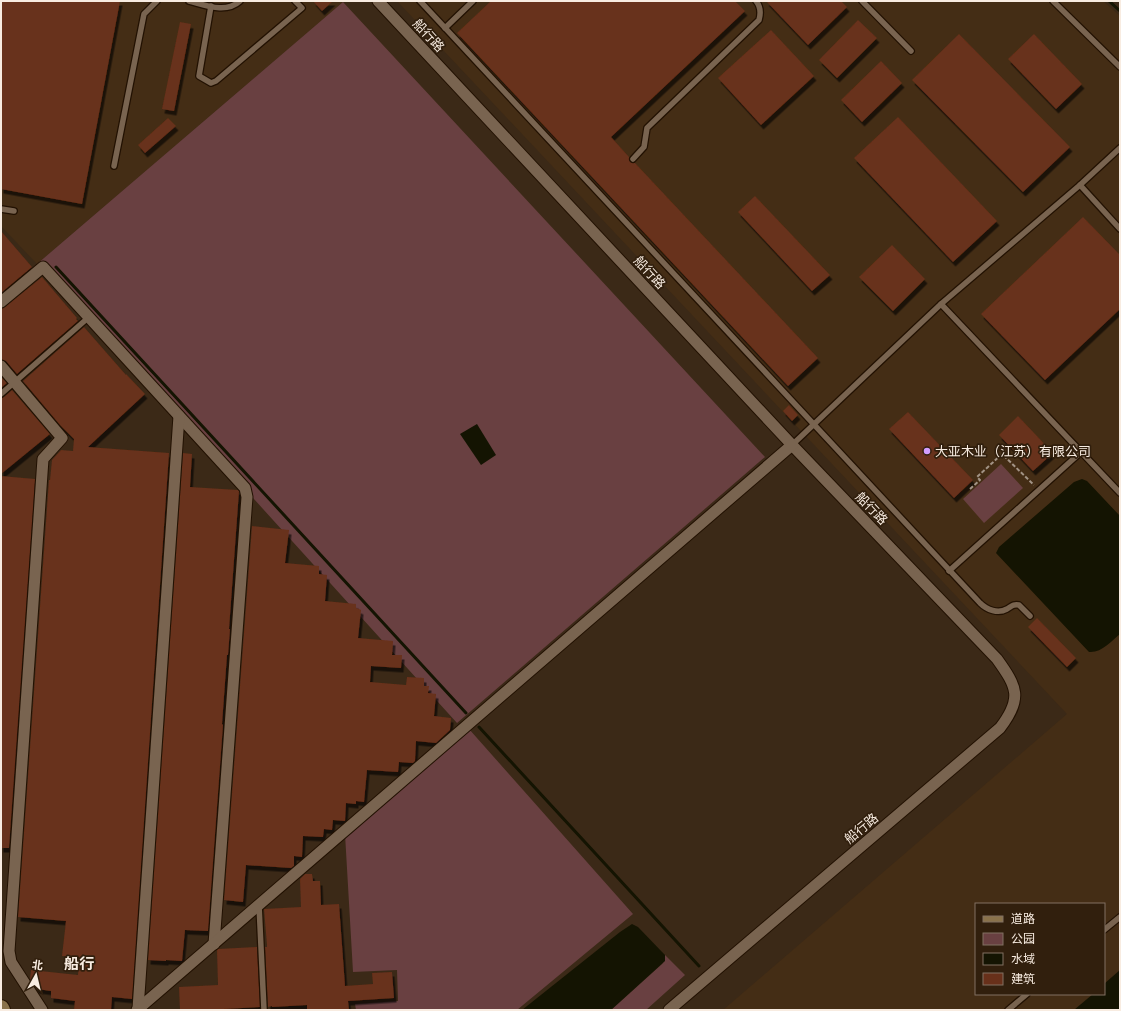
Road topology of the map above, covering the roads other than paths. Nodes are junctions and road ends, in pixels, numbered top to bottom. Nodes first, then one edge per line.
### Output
1 (156, 1) edge
2 (189, 1) edge
3 (240, 1) edge
4 (295, 1) edge
5 (378, 1) edge
6 (420, 1) edge
7 (474, 1) edge
8 (756, 1) edge
9 (862, 1) edge
10 (1053, 1) edge
11 (211, 6) junction
12 (445, 28) junction
13 (911, 50) dead end
14 (1120, 67) edge
15 (1120, 148) edge
16 (633, 159) dead end
17 (114, 166) dead end
18 (1080, 185) junction
19 (1, 209) edge
20 (14, 211) dead end
21 (1120, 229) edge
22 (1, 302) edge
23 (941, 304) junction
24 (89, 317) junction
25 (1, 366) edge
26 (15, 382) junction
27 (1, 394) edge
28 (179, 416) junction
29 (813, 424) junction
30 (792, 445) junction
31 (1081, 452) junction
32 (1120, 493) edge
33 (949, 571) junction
34 (1030, 616) dead end
35 (259, 905) junction
36 (1120, 917) edge
37 (1105, 929) edge
38 (214, 944) junction
39 (1026, 995) edge
40 (137, 1009) edge
41 (42, 1010) edge
42 (264, 1010) edge
43 (669, 1010) edge
44 (1008, 1010) edge

1 - 17 lane
2 - 11 lane
3 - 11 lane
4 - 11 lane
5 - 30 street, 船行路
6 - 12 lane
7 - 12 lane
8 - 16 lane
9 - 13 lane
10 - 14 lane
12 - 29 lane
15 - 18 lane
18 - 21 lane
18 - 23 lane
19 - 20 lane
22 - 24 street
23 - 29 lane
23 - 31 lane
24 - 26 lane
24 - 28 street
25 - 26 street
26 - 27 lane
26 - 41 street
28 - 38 street
28 - 40 street
29 - 30 lane
29 - 33 lane
30 - 35 street
30 - 43 street, 船行路
31 - 32 lane
31 - 33 lane
33 - 34 lane
35 - 38 street
35 - 42 lane
36 - 37 lane
38 - 40 street
39 - 44 lane

